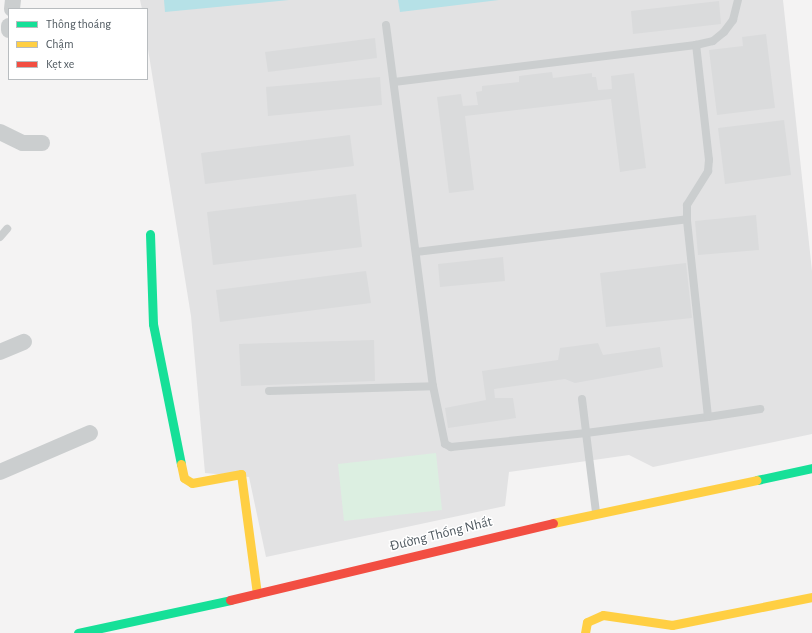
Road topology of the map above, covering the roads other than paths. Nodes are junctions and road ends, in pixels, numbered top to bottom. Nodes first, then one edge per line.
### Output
1 (738, 0) edge
2 (386, 25) dead end
3 (696, 45) junction
4 (394, 82) junction
5 (0, 132) edge
6 (42, 143) dead end
7 (686, 219) junction
8 (7, 229) dead end
9 (150, 234) dead end
10 (0, 237) edge
11 (416, 252) junction
12 (24, 342) dead end
13 (0, 352) edge
14 (433, 386) junction
15 (269, 392) dead end
16 (582, 399) dead end
17 (760, 409) dead end
18 (708, 417) junction
19 (90, 433) dead end
20 (586, 433) junction
21 (812, 468) edge
22 (0, 472) edge
23 (596, 512) junction
24 (257, 594) junction
25 (812, 597) edge
26 (78, 633) edge
27 (586, 633) edge

1 - 3 lane
2 - 4 lane
3 - 4 lane
3 - 7 lane
4 - 11 lane
5 - 6 street
7 - 11 lane
7 - 18 lane
8 - 10 lane
9 - 24 street
11 - 14 lane
12 - 13 street
14 - 15 lane
14 - 20 lane
16 - 20 lane
17 - 18 lane
18 - 20 lane
19 - 22 street
20 - 23 lane
21 - 23 street, Đường Thống Nhất
23 - 24 street, Đường Thống Nhất
24 - 26 street, Đường Thống Nhất
25 - 27 street

